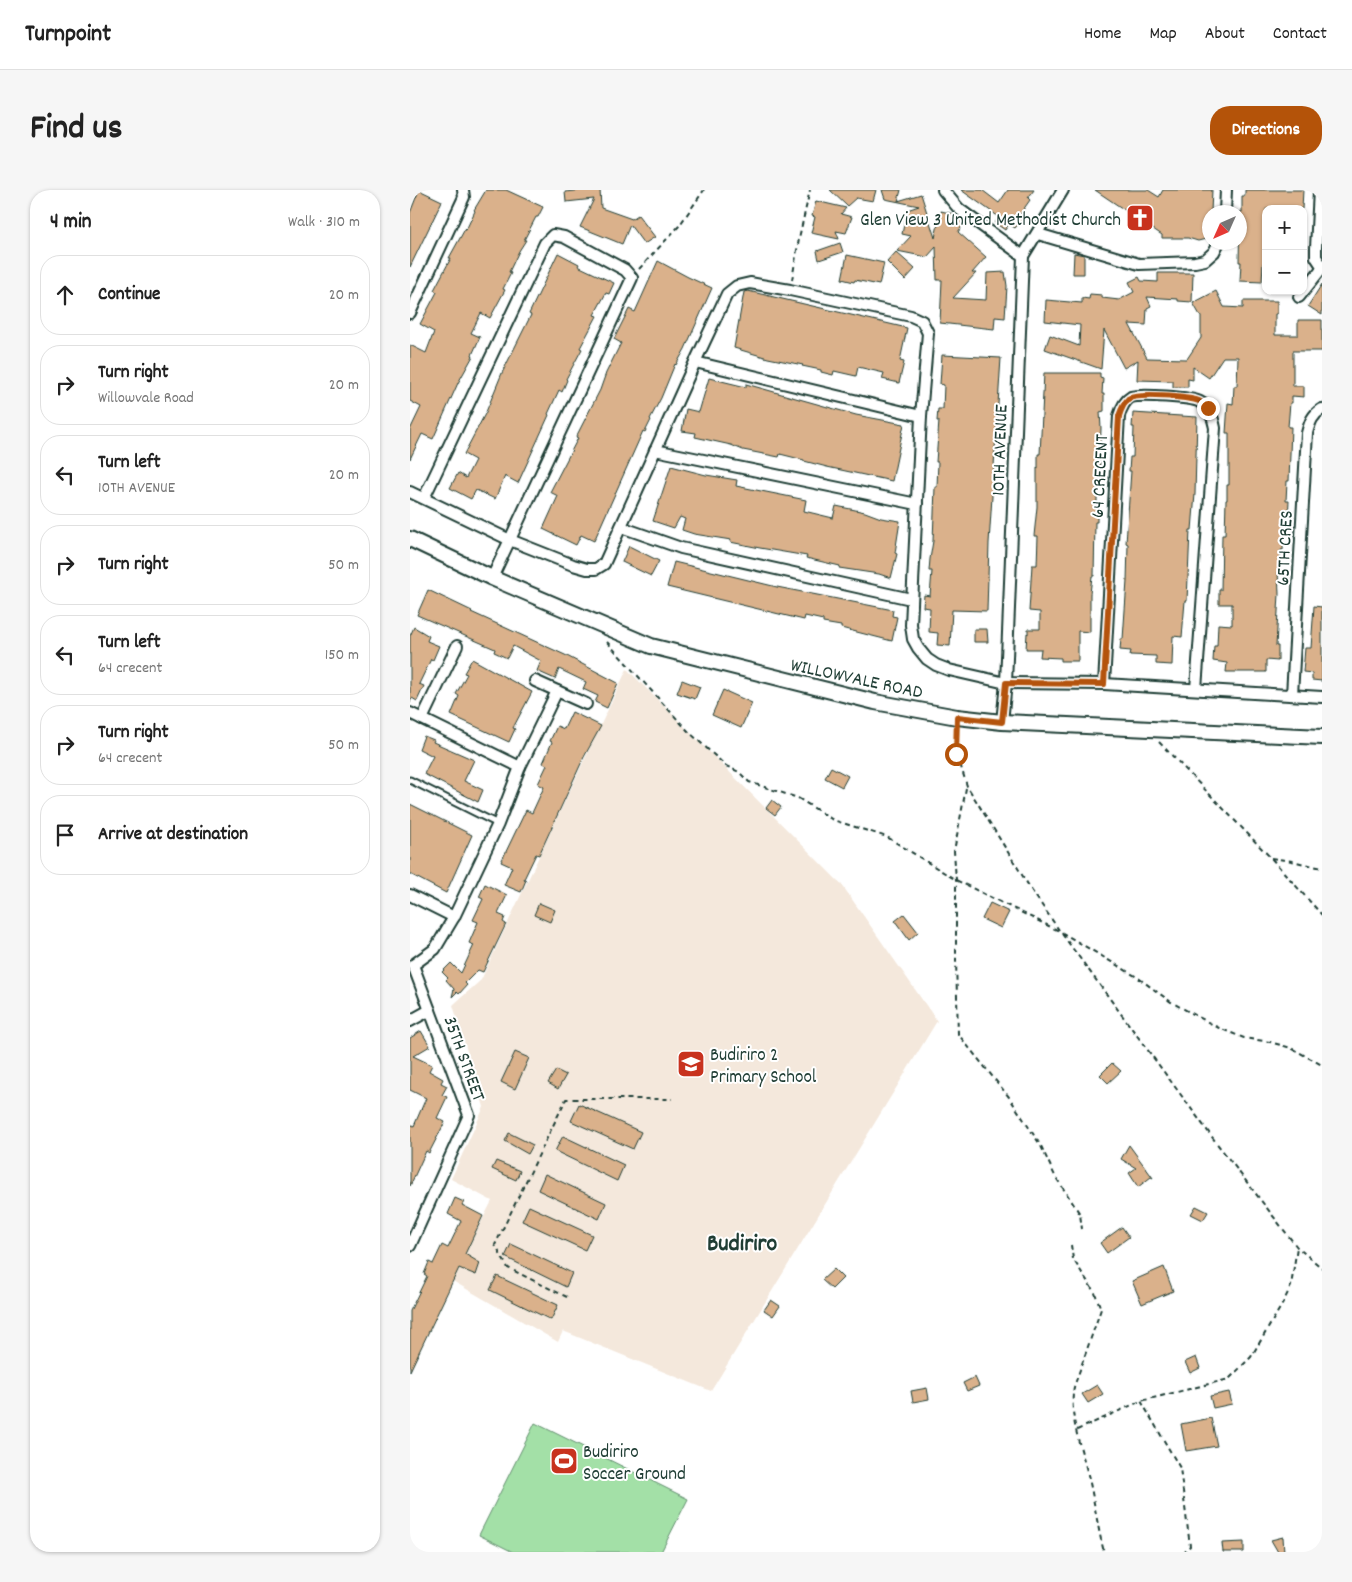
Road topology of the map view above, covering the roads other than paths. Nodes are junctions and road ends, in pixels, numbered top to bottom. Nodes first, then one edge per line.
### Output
1 (463, 190) edge
2 (943, 190) edge
3 (1064, 190) edge
4 (1226, 190) edge
5 (1319, 190) edge
6 (1225, 205) edge
7 (1038, 234) junction
8 (1215, 250) edge
9 (1023, 256) junction
10 (1322, 267) edge
11 (1299, 297) dead end
12 (410, 313) edge
13 (695, 362) junction
14 (1322, 409) edge
15 (921, 416) junction
16 (655, 450) junction
17 (410, 492) edge
18 (424, 498) junction
19 (917, 504) junction
20 (620, 527) junction
21 (410, 540) edge
22 (510, 540) junction
23 (492, 578) junction
24 (911, 599) junction
25 (457, 646) dead end
26 (535, 681) dead end
27 (1006, 683) junction
28 (1104, 684) junction
29 (1196, 689) junction
30 (557, 691) junction
31 (1292, 695) junction
32 (1322, 696) edge
33 (586, 704) dead end
34 (410, 713) edge
35 (422, 718) junction
36 (1002, 722) junction
37 (1322, 737) edge
38 (520, 767) junction
39 (410, 780) edge
40 (498, 824) junction
41 (410, 896) edge
42 (454, 917) junction
43 (412, 964) edge
44 (430, 1010) junction
45 (410, 1021) edge
46 (410, 1246) edge

1 - 12 street
2 - 9 street
3 - 7 street
4 - 6 street
5 - 10 street
7 - 8 street
7 - 9 street
9 - 27 street, 10TH AVENUE
10 - 11 street
13 - 15 street
13 - 15 street
13 - 16 street
14 - 31 street, 65TH CRES
15 - 19 street
16 - 19 street
16 - 20 street
17 - 18 street
18 - 22 street
18 - 22 street
19 - 24 street
20 - 22 street
20 - 24 street
21 - 23 street, WILLOWVALE ROAD
22 - 23 street
23 - 36 street, WILLOWVALE ROAD
24 - 27 street
25 - 35 street
26 - 30 street
27 - 28 street
27 - 36 street, 10TH AVENUE
28 - 29 street
28 - 29 street, 64 CRECENT
29 - 31 street
30 - 33 street
30 - 38 street
31 - 32 street
34 - 35 street
35 - 38 street
36 - 37 street, WILLOWVALE ROAD
38 - 40 street
39 - 40 lane
40 - 42 street
41 - 42 street
42 - 43 street
43 - 44 street, 35TH STREET
44 - 45 street
44 - 46 street, 35TH STREET

